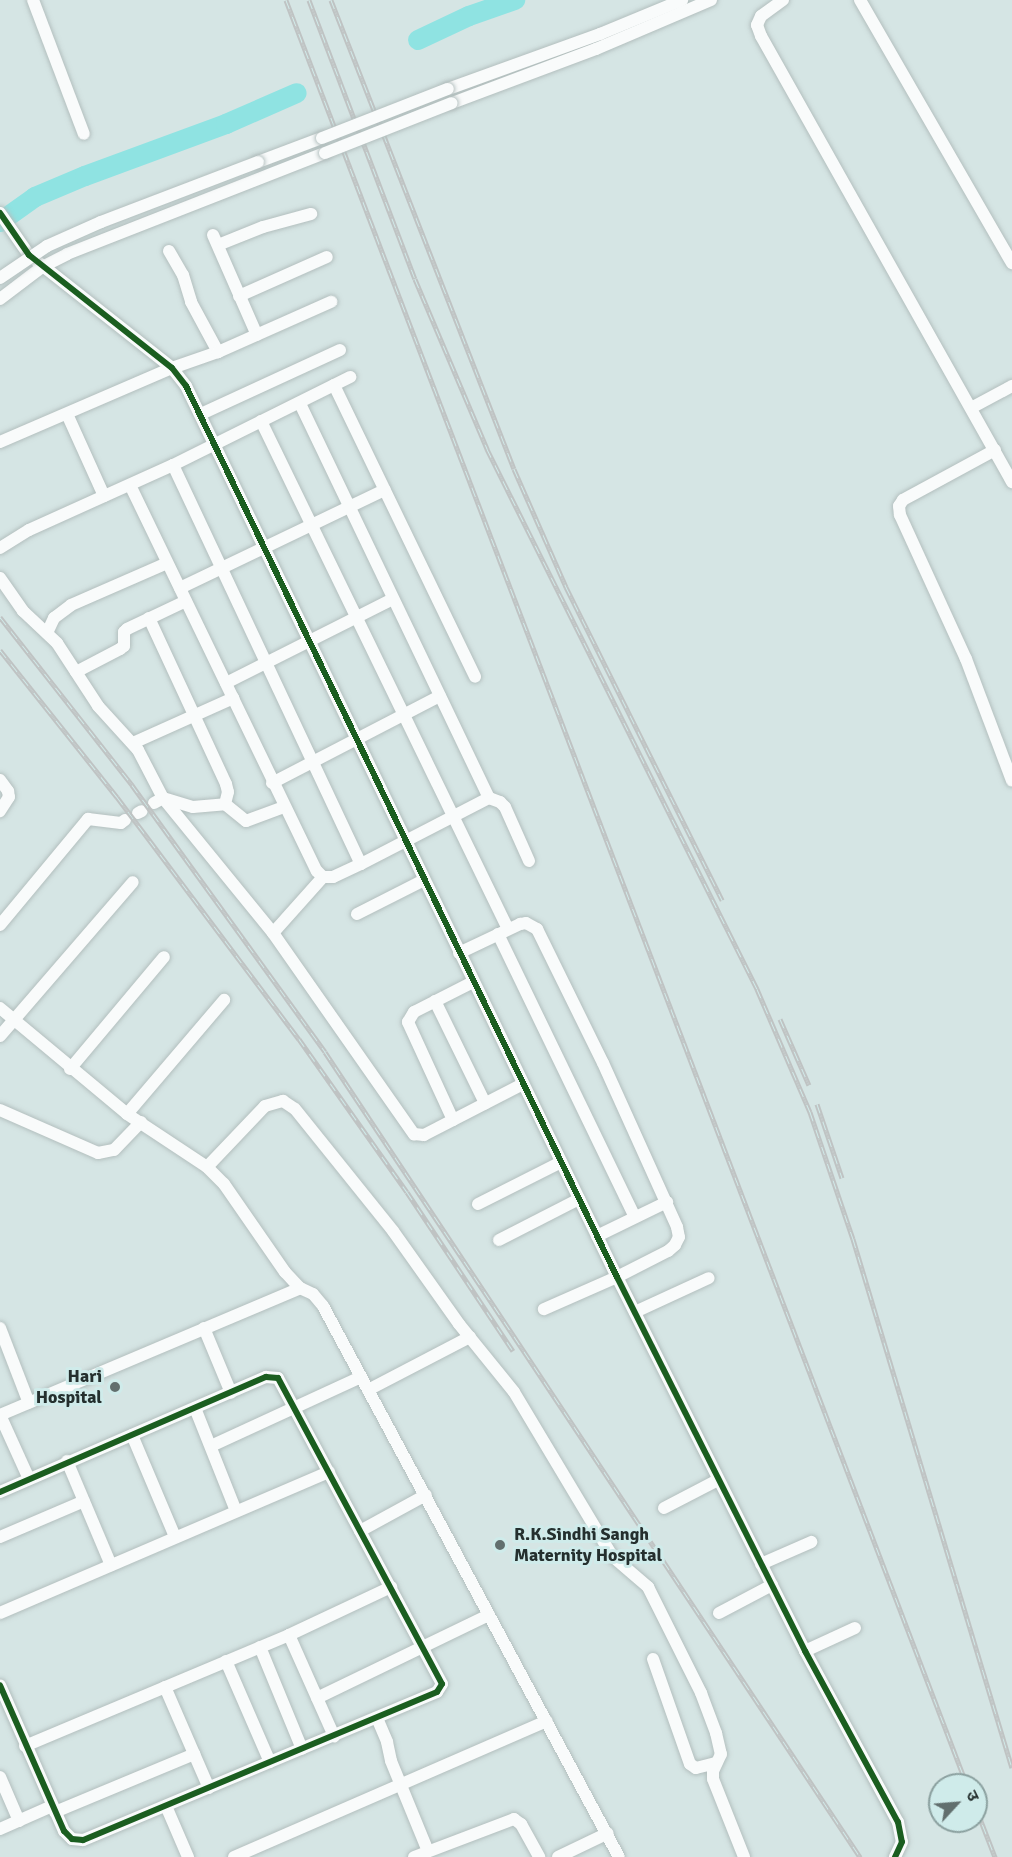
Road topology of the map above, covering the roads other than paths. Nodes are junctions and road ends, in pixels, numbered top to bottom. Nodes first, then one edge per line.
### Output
1 (33, 0) edge
2 (682, 0) edge
3 (711, 0) edge
4 (783, 0) edge
5 (860, 0) edge
6 (84, 134) dead end
7 (310, 214) dead end
8 (2, 218) edge
9 (169, 251) dead end
10 (327, 257) dead end
11 (1011, 260) edge
12 (42, 267) junction
13 (0, 278) edge
14 (239, 296) junction
15 (0, 299) edge
16 (331, 302) dead end
17 (257, 335) junction
18 (340, 350) dead end
19 (218, 352) junction
20 (172, 368) junction
21 (350, 377) dead end
22 (334, 385) junction
23 (1012, 386) edge
24 (300, 403) junction
25 (971, 408) junction
26 (67, 414) junction
27 (201, 414) junction
28 (261, 421) junction
29 (0, 442) edge
30 (215, 443) junction
31 (995, 450) junction
32 (173, 465) junction
33 (1012, 482) edge
34 (130, 485) junction
35 (385, 490) junction
36 (104, 496) junction
37 (349, 506) junction
38 (310, 525) junction
39 (0, 548) edge
40 (264, 548) junction
41 (167, 563) junction
42 (221, 568) junction
43 (0, 578) edge
44 (180, 588) junction
45 (393, 599) junction
46 (186, 601) junction
47 (149, 618) junction
48 (357, 618) junction
49 (47, 633) junction
50 (309, 643) junction
51 (267, 663) junction
52 (76, 672) junction
53 (475, 677) dead end
54 (226, 684) junction
55 (440, 696) junction
56 (233, 698) junction
57 (195, 714) junction
58 (404, 715) junction
59 (356, 741) junction
60 (133, 743) junction
61 (313, 762) junction
62 (0, 780) edge
63 (1012, 781) edge
64 (272, 783) junction
65 (489, 798) junction
66 (159, 800) junction
67 (225, 804) junction
68 (284, 807) junction
69 (0, 811) edge
70 (452, 818) junction
71 (125, 820) dead end
72 (406, 841) junction
73 (528, 861) dead end
74 (361, 864) junction
75 (323, 877) junction
76 (424, 880) junction
77 (133, 882) dead end
78 (357, 914) dead end
79 (0, 925) edge
80 (503, 932) junction
81 (273, 933) junction
82 (459, 952) junction
83 (164, 957) dead end
84 (473, 982) junction
85 (224, 1000) dead end
86 (435, 1001) junction
87 (0, 1008) edge
88 (14, 1020) junction
89 (0, 1036) edge
90 (70, 1068) junction
91 (523, 1084) junction
92 (486, 1103) junction
93 (0, 1110) edge
94 (127, 1114) junction
95 (453, 1120) junction
96 (141, 1122) junction
97 (561, 1162) junction
98 (207, 1167) junction
99 (579, 1199) junction
100 (667, 1202) junction
101 (478, 1204) dead end
102 (635, 1217) junction
103 (597, 1236) junction
104 (499, 1240) dead end
105 (617, 1277) junction
106 (709, 1278) dead end
107 (300, 1287) junction
108 (544, 1309) dead end
109 (635, 1312) junction
110 (0, 1328) edge
111 (204, 1328) junction
112 (470, 1337) junction
113 (361, 1377) junction
114 (368, 1390) junction
115 (231, 1393) junction
116 (29, 1403) junction
117 (195, 1408) junction
118 (296, 1409) junction
119 (0, 1415) edge
120 (132, 1434) junction
121 (211, 1446) junction
122 (66, 1461) junction
123 (329, 1472) junction
124 (29, 1479) junction
125 (718, 1480) junction
126 (0, 1492) edge
127 (426, 1495) junction
128 (84, 1502) junction
129 (664, 1508) dead end
130 (236, 1511) junction
131 (360, 1531) junction
132 (0, 1537) edge
133 (175, 1537) junction
134 (811, 1542) dead end
135 (761, 1564) junction
136 (111, 1565) junction
137 (771, 1585) junction
138 (391, 1587) junction
139 (0, 1613) edge
140 (718, 1613) dead end
141 (489, 1615) junction
142 (855, 1628) dead end
143 (289, 1635) junction
144 (260, 1647) junction
145 (425, 1648) junction
146 (805, 1651) junction
147 (653, 1659) dead end
148 (226, 1660) junction
149 (0, 1685) edge
150 (165, 1687) junction
151 (317, 1698) junction
152 (377, 1718) junction
153 (547, 1721) junction
154 (334, 1736) junction
155 (25, 1746) junction
156 (302, 1749) junction
157 (194, 1754) junction
158 (270, 1762) junction
159 (716, 1764) junction
160 (0, 1777) edge
161 (400, 1786) junction
162 (209, 1788) junction
163 (166, 1806) junction
164 (53, 1809) junction
165 (19, 1821) junction
166 (0, 1829) edge
167 (608, 1833) junction
168 (428, 1851) junction
169 (188, 1857) edge
170 (234, 1857) edge
171 (414, 1857) edge
172 (539, 1857) edge
173 (558, 1857) edge
174 (620, 1857) edge
175 (744, 1857) edge
176 (895, 1857) edge

1 - 6 street
2 - 13 street, bridge
3 - 12 street, bridge
4 - 25 street
5 - 11 street
7 - 14 street
8 - 12 street
9 - 19 street
10 - 14 street
12 - 15 street
12 - 20 street
14 - 17 street
16 - 17 street
17 - 19 street
18 - 27 street
19 - 20 street
20 - 26 street
20 - 27 street
21 - 22 street
22 - 24 street
22 - 35 street
23 - 25 street
24 - 28 street
24 - 37 street
25 - 31 street
26 - 29 street
26 - 36 street
27 - 30 street
28 - 30 street
28 - 38 street
30 - 32 street
30 - 40 street
31 - 33 street
31 - 63 street
32 - 34 street
32 - 42 street
34 - 36 street
34 - 41 street
35 - 37 street
35 - 53 street
36 - 39 street
37 - 38 street
37 - 45 street
38 - 40 street
38 - 48 street
40 - 42 street
40 - 50 street
41 - 44 street
41 - 49 street
42 - 44 street
42 - 51 street
43 - 49 street
44 - 46 street
45 - 48 street
45 - 55 street
46 - 47 street
46 - 54 street
47 - 52 street
47 - 57 street
48 - 50 street
48 - 58 street
49 - 52 street
50 - 51 street
50 - 59 street
51 - 54 street
51 - 61 street
52 - 60 street
54 - 56 street
55 - 58 street
55 - 65 street
56 - 57 street
56 - 64 street
57 - 60 street
57 - 67 street
58 - 59 street
58 - 70 street
59 - 61 street
59 - 72 street
60 - 66 street
61 - 64 street
61 - 74 street
62 - 69 street
64 - 68 street
65 - 70 street
65 - 73 street
66 - 67 street
66 - 81 street
67 - 68 street
68 - 75 street
70 - 72 street
70 - 80 street
71 - 79 street
72 - 74 street
72 - 76 street
74 - 75 street
75 - 81 street
76 - 78 street
76 - 82 street
77 - 88 street
80 - 82 street
80 - 100 street
80 - 102 street
81 - 95 street
82 - 84 street
83 - 90 street
84 - 86 street
84 - 91 street
85 - 94 street
86 - 92 street
86 - 95 street
87 - 88 street
88 - 89 street
88 - 90 street
90 - 94 street
91 - 92 street
91 - 97 street
92 - 95 street
93 - 96 street
94 - 96 street
96 - 98 street
97 - 99 street
97 - 101 street
98 - 107 street
98 - 112 street
99 - 103 street
99 - 104 street
100 - 102 street
100 - 105 street
102 - 103 street
103 - 105 street
105 - 108 street
105 - 109 street
106 - 109 street
107 - 111 street
107 - 113 street
109 - 125 street
110 - 116 street
111 - 115 street
111 - 116 street
112 - 114 street
112 - 159 street
113 - 114 street
113 - 118 street
114 - 127 street
115 - 117 street
115 - 118 street
116 - 119 street
117 - 120 street
117 - 121 street
118 - 121 street
118 - 123 street
119 - 124 street
120 - 122 street
120 - 133 street
121 - 130 street
122 - 124 street
122 - 128 street
123 - 130 street
123 - 131 street
124 - 126 street
125 - 129 street
125 - 135 street
127 - 131 street
127 - 141 street
128 - 132 street
128 - 136 street
130 - 133 street
131 - 138 street
133 - 136 street
134 - 135 street
135 - 137 street
136 - 139 street
137 - 140 street
137 - 146 street
138 - 143 street
138 - 145 street
141 - 145 street
141 - 153 street
142 - 146 street
143 - 144 street
143 - 151 street
144 - 148 street
144 - 156 street
145 - 151 street
145 - 152 street
146 - 176 street
147 - 159 street
148 - 150 street
148 - 158 street
149 - 155 street
150 - 155 street
150 - 157 street
151 - 154 street
152 - 154 street
152 - 161 street
153 - 161 street
153 - 167 street
154 - 156 street
155 - 164 street
156 - 158 street
157 - 162 street
157 - 164 street
158 - 162 street
159 - 175 street
160 - 165 street
161 - 168 street
161 - 170 street
162 - 163 street
163 - 164 street
163 - 169 street
164 - 165 street
165 - 166 street
167 - 173 street
167 - 174 street
168 - 171 street
168 - 172 street

